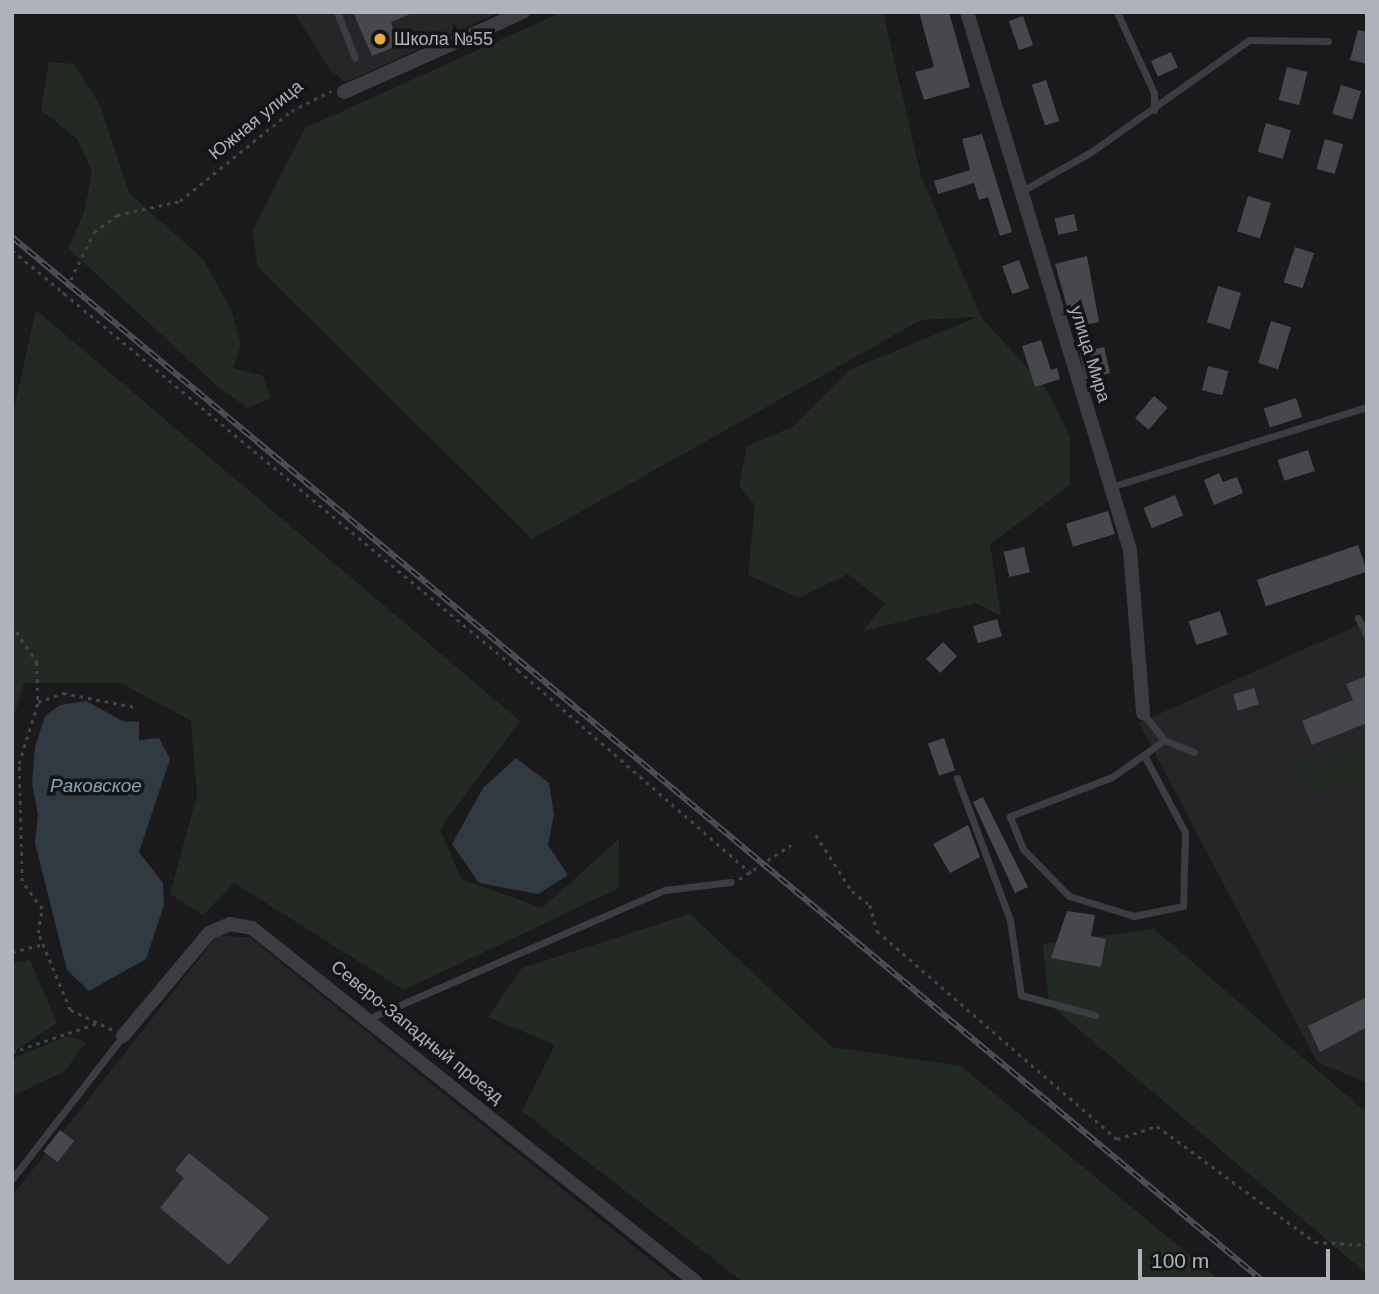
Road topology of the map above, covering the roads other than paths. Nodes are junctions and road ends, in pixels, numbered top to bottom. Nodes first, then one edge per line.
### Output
1 (337, 12) edge
2 (523, 12) edge
3 (967, 12) edge
4 (1117, 12) edge
5 (1328, 41) dead end
6 (355, 58) dead end
7 (345, 92) road end
8 (1154, 110) junction
9 (1021, 192) junction
10 (1367, 407) edge
11 (1111, 487) junction
12 (1358, 618) dead end
13 (1367, 636) edge
14 (1143, 713) joint
15 (1164, 740) junction
16 (1194, 752) dead end
17 (1144, 755) junction
18 (957, 778) dead end
19 (732, 882) road end
20 (1095, 1014) dead end
21 (369, 1018) junction
22 (122, 1036) joint
23 (12, 1178) edge
24 (696, 1282) edge

1 - 6 lane
2 - 7 street
3 - 9 street, улица Мира
4 - 8 lane
5 - 8 lane
8 - 9 lane
9 - 11 street, улица Мира
10 - 11 lane
11 - 14 street, улица Мира
12 - 13 lane
14 - 15 lane
15 - 16 lane
15 - 17 lane
17 - 17 lane
18 - 20 lane
19 - 21 lane
21 - 22 street, Северо-Западный проезд
21 - 24 street, Северо-Западный проезд
22 - 23 lane

